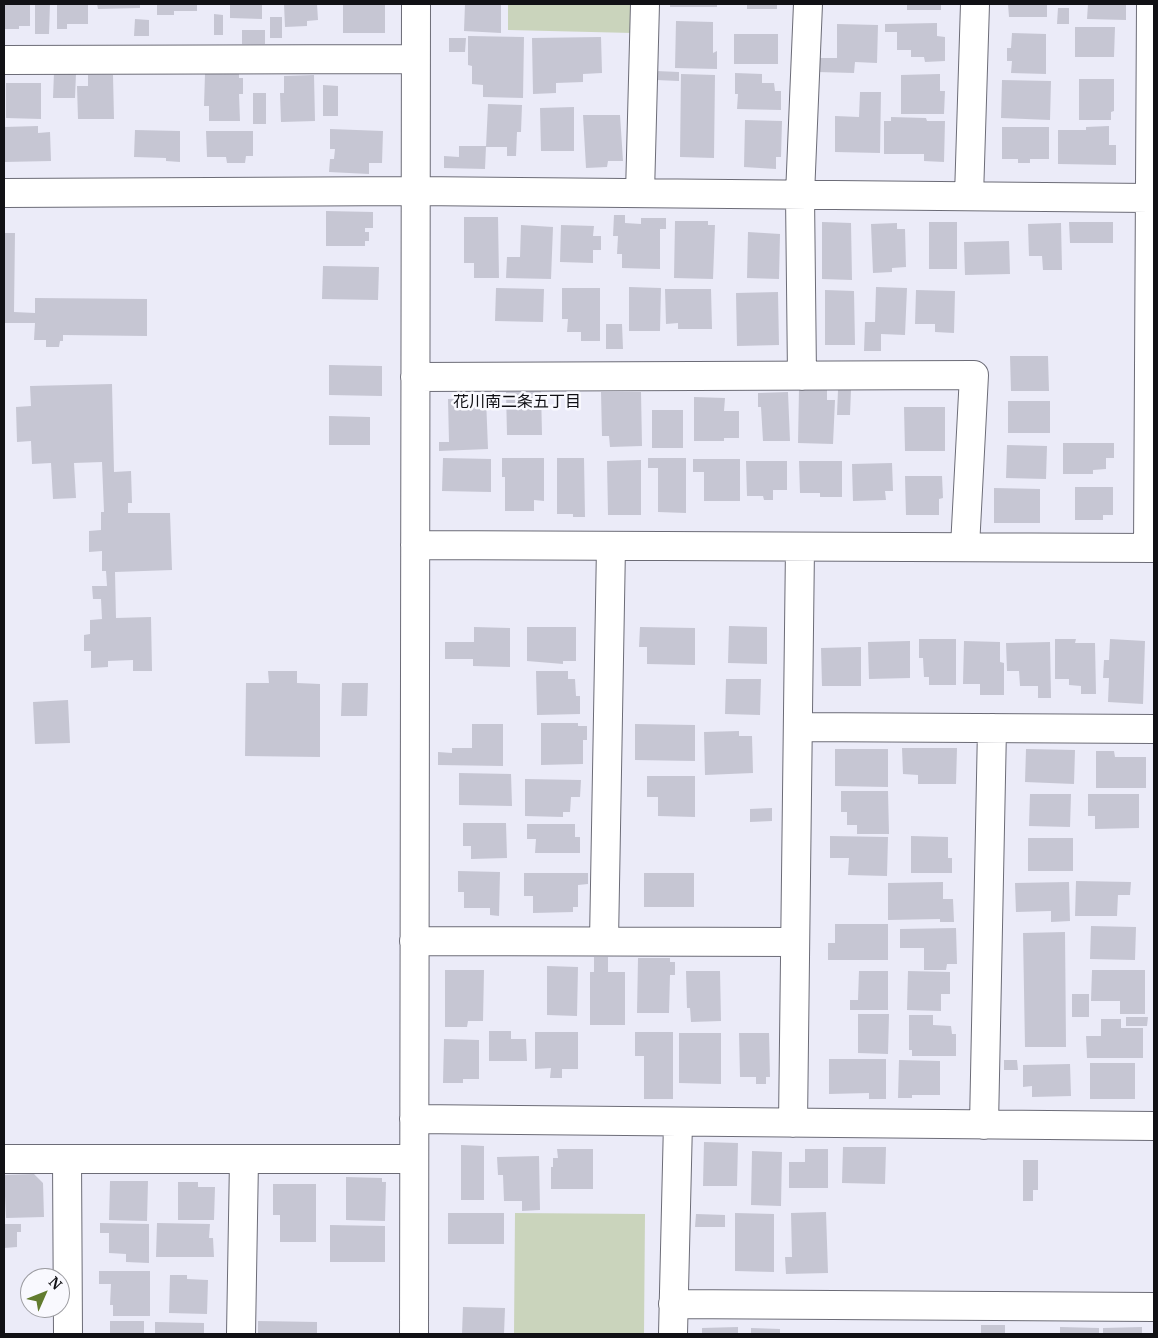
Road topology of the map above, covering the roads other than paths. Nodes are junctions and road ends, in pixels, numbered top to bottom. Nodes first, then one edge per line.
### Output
1 (416, 4) edge
2 (645, 4) edge
3 (808, 4) edge
4 (976, 4) edge
5 (1150, 4) edge
6 (415, 59) junction
7 (4, 60) edge
8 (1152, 68) edge
9 (415, 191) junction
10 (4, 193) edge
11 (640, 193) junction
12 (800, 195) junction
13 (969, 196) junction
14 (1149, 198) junction
15 (1152, 313) edge
16 (802, 376) junction
17 (415, 377) junction
18 (415, 545) junction
19 (611, 546) junction
20 (800, 547) junction
21 (965, 547) junction
22 (1151, 548) edge
23 (798, 727) junction
24 (992, 728) junction
25 (1154, 729) edge
26 (414, 941) junction
27 (604, 941) junction
28 (795, 942) junction
29 (414, 1120) junction
30 (678, 1122) junction
31 (793, 1123) junction
32 (984, 1125) junction
33 (1154, 1126) edge
34 (4, 1159) edge
35 (414, 1159) junction
36 (67, 1160) junction
37 (244, 1160) junction
38 (673, 1304) junction
39 (1154, 1307) edge
40 (68, 1334) edge
41 (241, 1334) edge
42 (414, 1334) edge
43 (672, 1334) edge

1 - 6 street
2 - 11 street
3 - 12 street
4 - 13 street
5 - 8 street
6 - 7 street
6 - 9 street
8 - 14 street
9 - 10 street
9 - 11 street
9 - 17 street
11 - 12 street
12 - 13 street
12 - 16 street
13 - 14 street
14 - 15 street
15 - 22 street
16 - 17 street
16 - 21 street
17 - 18 street
18 - 19 street
18 - 26 street
19 - 20 street
19 - 27 street
20 - 21 street
20 - 23 street
21 - 22 street
23 - 24 street
23 - 28 street
24 - 25 street
24 - 32 street
26 - 27 street
26 - 29 street
27 - 28 street
28 - 31 street
29 - 30 street
29 - 35 street
30 - 31 street
30 - 38 street
31 - 32 street
32 - 33 street
34 - 36 street
35 - 37 street
35 - 42 street
36 - 37 street
36 - 40 street
37 - 41 street
38 - 39 street
38 - 43 street

